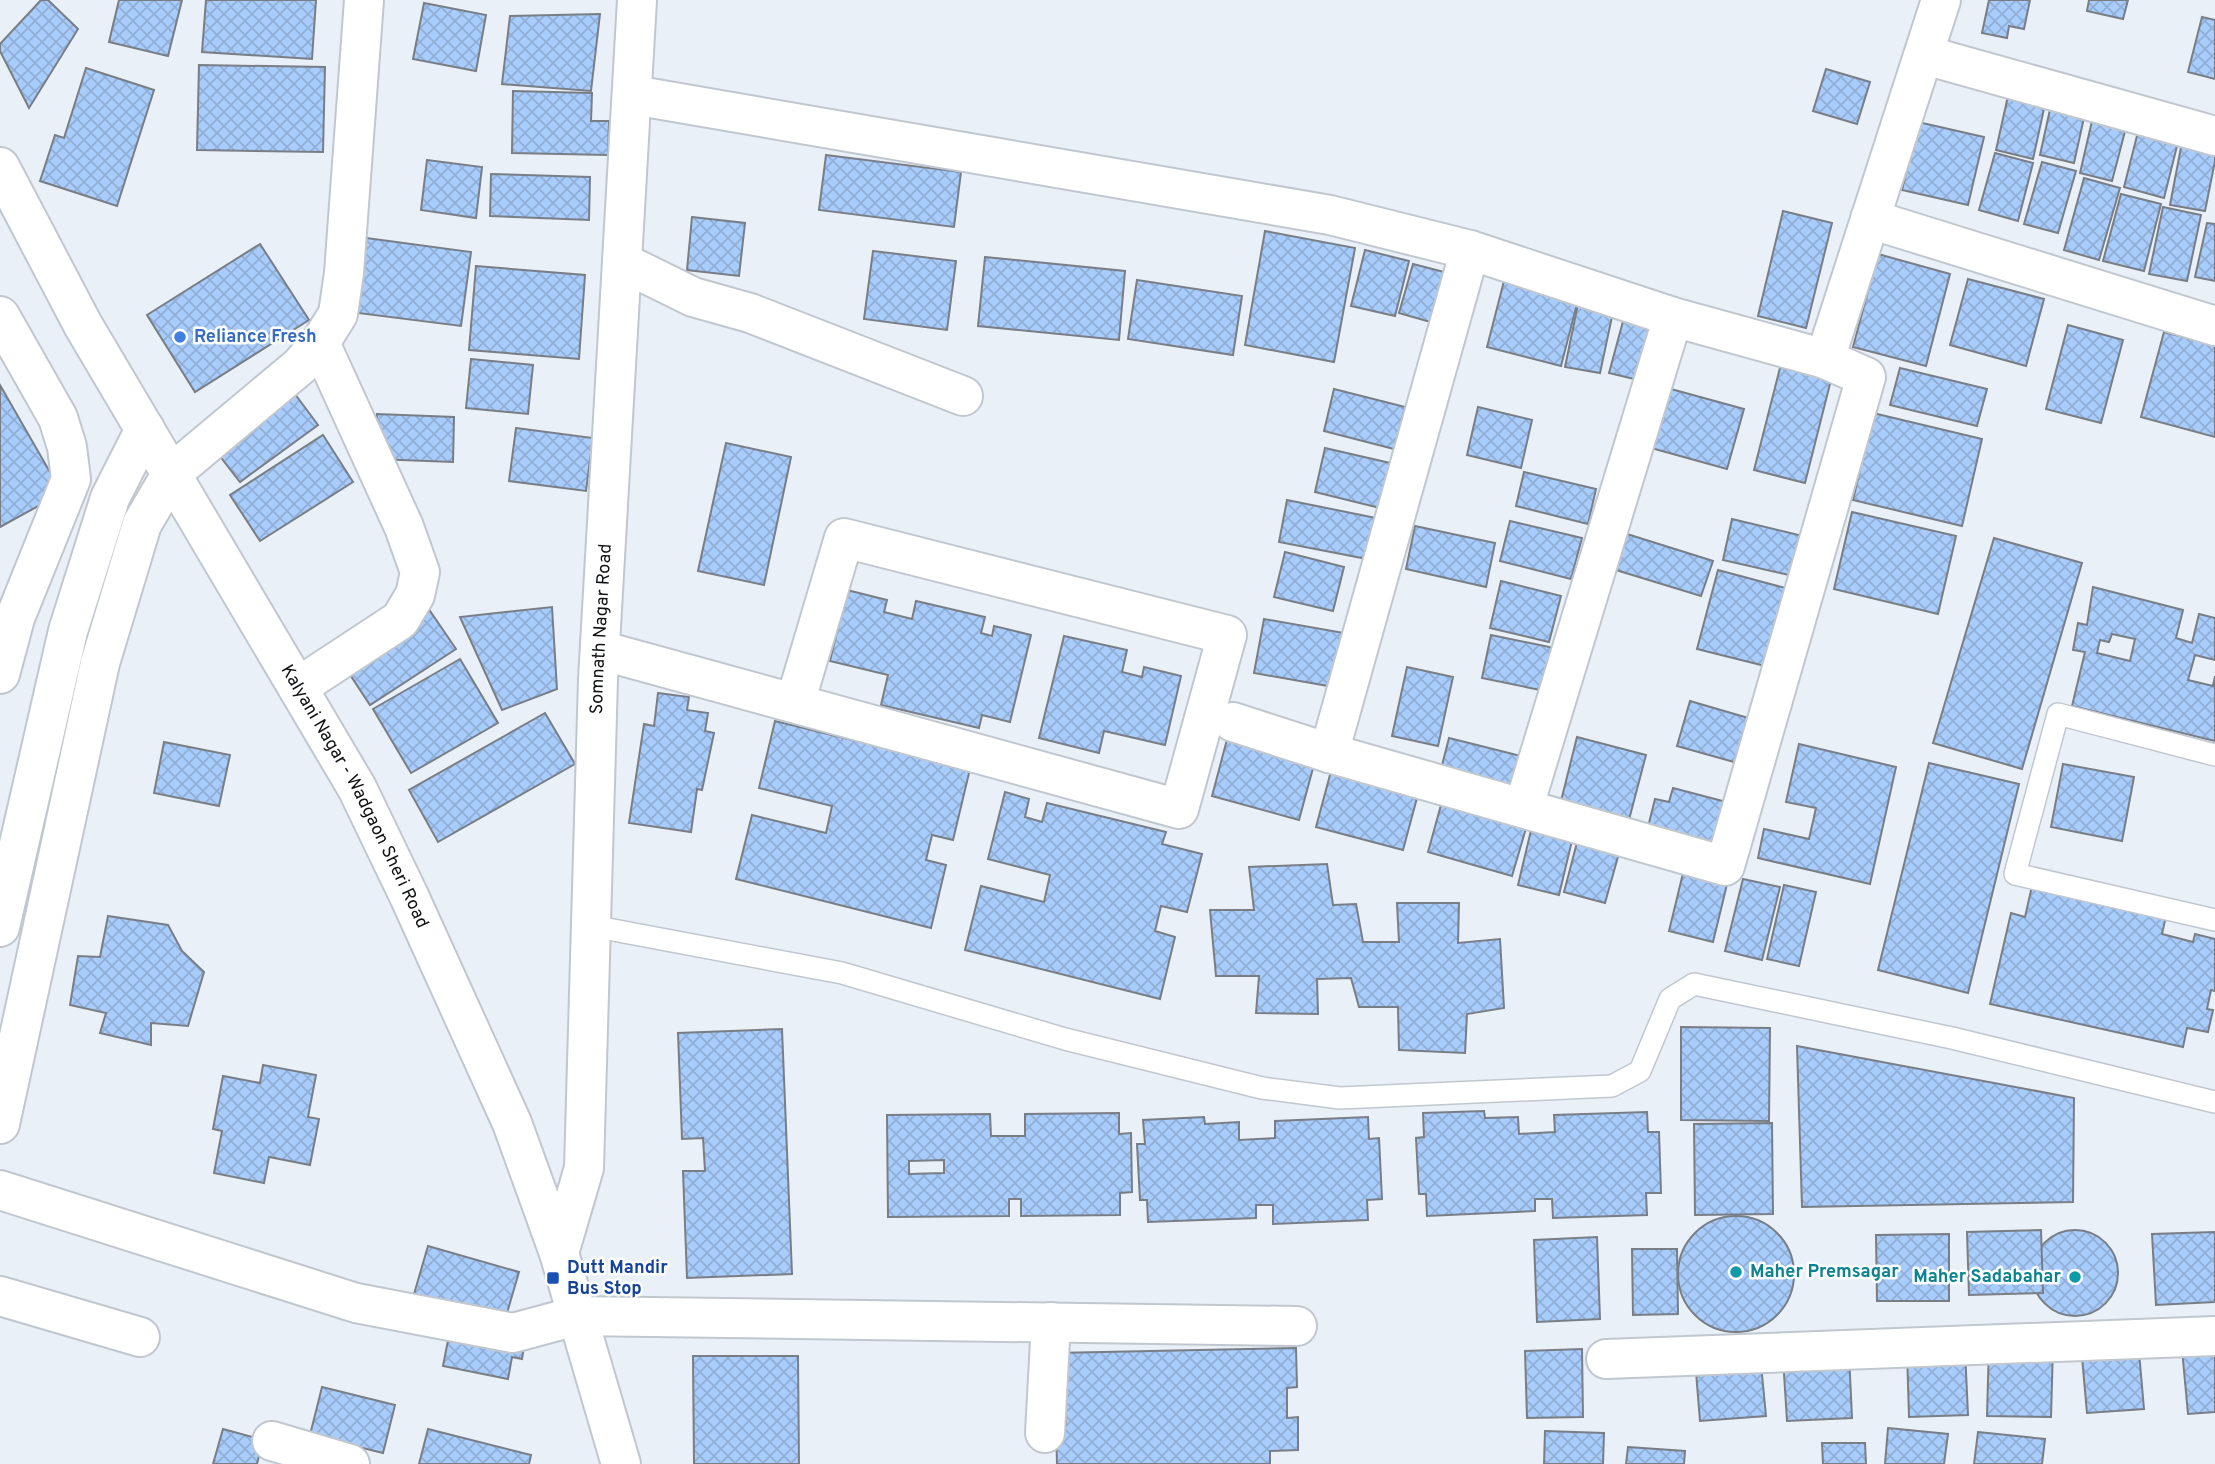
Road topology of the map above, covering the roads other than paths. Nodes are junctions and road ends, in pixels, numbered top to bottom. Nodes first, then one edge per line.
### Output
1 (364, 0) edge
2 (637, 0) edge
3 (1941, 0) edge
4 (1925, 55) junction
5 (633, 95) junction
6 (2215, 136) edge
7 (0, 167) edge
8 (1870, 219) junction
9 (1470, 250) junction
10 (624, 263) junction
11 (0, 316) edge
12 (1673, 317) junction
13 (2215, 326) edge
14 (320, 343) junction
15 (1825, 359) junction
16 (963, 396) dead end
17 (145, 429) junction
18 (172, 473) junction
19 (7, 615) edge
20 (600, 650) junction
21 (0, 674) edge
22 (298, 687) junction
23 (794, 702) junction
24 (1233, 722) dead end
25 (1329, 753) junction
26 (2215, 755) edge
27 (1524, 806) junction
28 (2215, 920) edge
29 (592, 926) junction
30 (0, 927) edge
31 (2215, 1102) edge
32 (0, 1124) edge
33 (0, 1190) edge
34 (559, 1253) junction
35 (0, 1296) edge
36 (576, 1316) junction
37 (1051, 1322) junction
38 (1297, 1326) dead end
39 (2215, 1336) edge
40 (140, 1337) dead end
41 (1606, 1359) dead end
42 (1045, 1433) dead end
43 (272, 1441) dead end
44 (350, 1464) edge
45 (621, 1464) edge

1 - 14 street
2 - 5 street, Somnath Nagar Road
3 - 4 street
4 - 6 street
4 - 8 street
5 - 9 street
5 - 10 street, Somnath Nagar Road
7 - 17 street, Kalyani Nagar - Wadgaon Sheri Road
8 - 13 street
8 - 15 street
9 - 12 street
9 - 25 street
10 - 16 street
10 - 20 street, Somnath Nagar Road
11 - 19 street
12 - 15 street
12 - 27 street
14 - 18 street
14 - 22 street
15 - 27 street
17 - 18 street, Kalyani Nagar - Wadgaon Sheri Road
17 - 30 street
18 - 22 street, Kalyani Nagar - Wadgaon Sheri Road
18 - 32 street
19 - 21 street
20 - 23 street
20 - 29 street, Somnath Nagar Road
22 - 34 street, Kalyani Nagar - Wadgaon Sheri Road
23 - 23 street
24 - 25 street
25 - 27 street
26 - 28 lane
29 - 31 lane
29 - 34 street, Somnath Nagar Road
33 - 36 street
34 - 36 street, Kalyani Nagar - Wadgaon Sheri Road
35 - 40 street
36 - 37 street
36 - 45 street, Kalyani Nagar - Wadgaon Sheri Road
37 - 38 street
37 - 42 street
39 - 41 street
43 - 44 street

